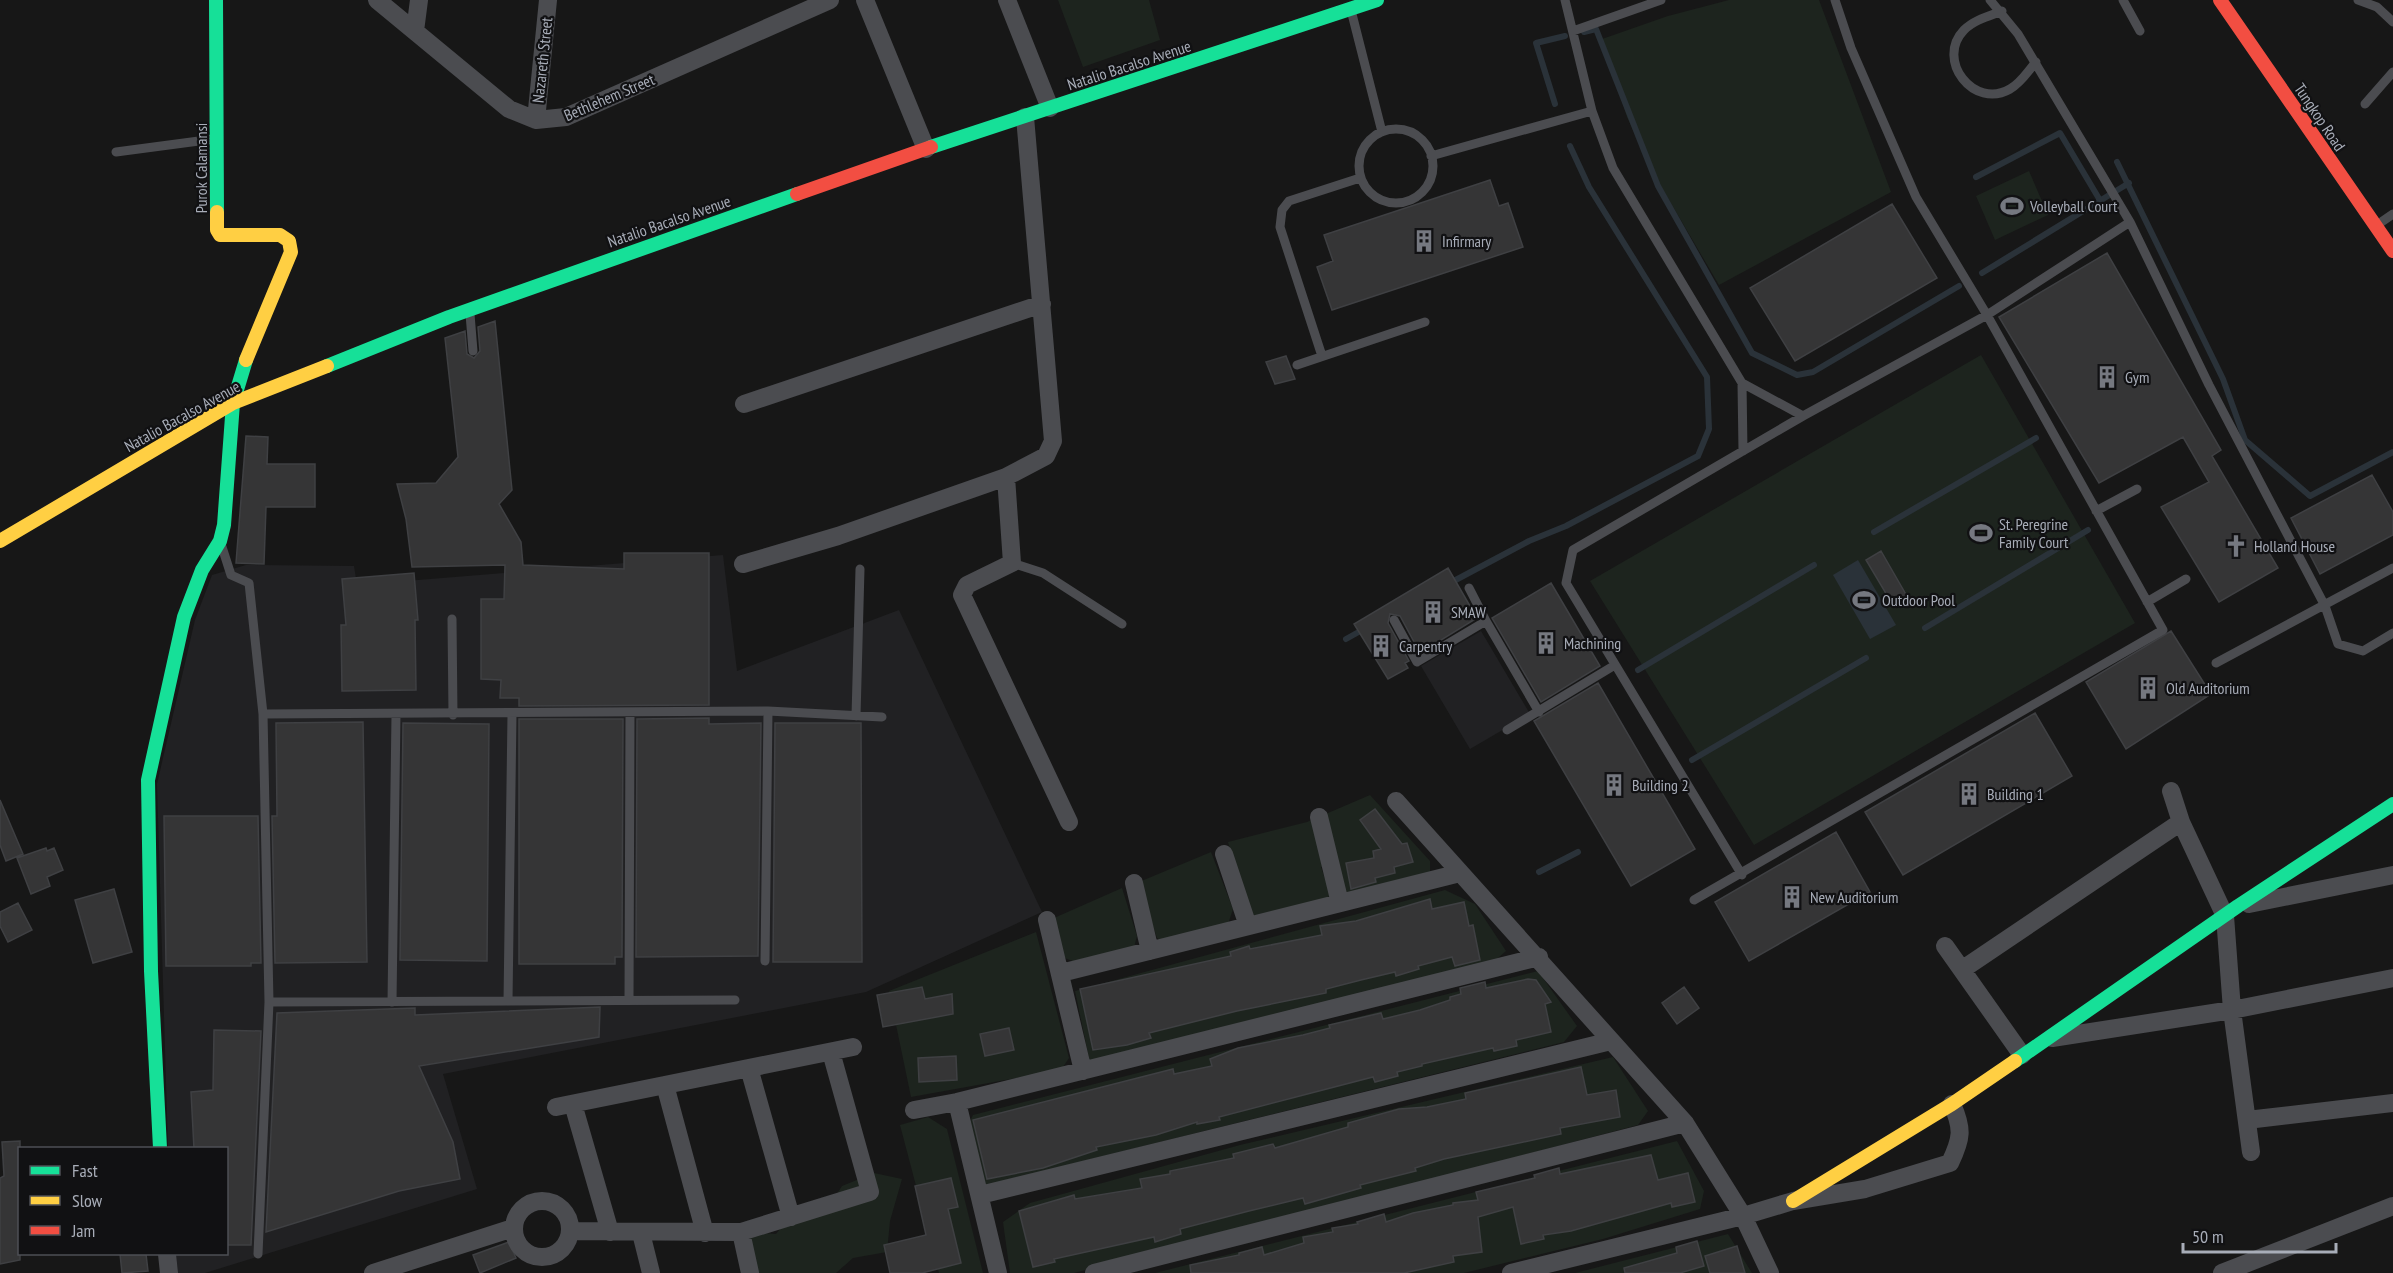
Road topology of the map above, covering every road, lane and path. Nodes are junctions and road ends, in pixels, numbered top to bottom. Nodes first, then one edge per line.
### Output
1 (216, 0) edge
2 (377, 0) edge
3 (419, 0) edge
4 (548, 0) edge
5 (830, 0) edge
6 (865, 0) edge
7 (1007, 0) edge
8 (1377, 0) edge
9 (1565, 0) edge
10 (1661, 0) edge
11 (1835, 0) edge
12 (1990, 0) edge
13 (2123, 0) edge
14 (2222, 0) edge
15 (2358, 0) edge
16 (1350, 9) junction
17 (2002, 11) junction
18 (2393, 22) edge
19 (415, 31) junction
20 (1573, 31) junction
21 (2140, 31) dead end
22 (2036, 62) junction
23 (2393, 72) edge
24 (2365, 104) dead end
25 (1050, 108) junction
26 (1592, 111) junction
27 (1025, 117) junction
28 (536, 120) junction
29 (1382, 132) junction
30 (219, 139) junction
31 (926, 149) junction
32 (116, 152) dead end
33 (1431, 156) junction
34 (1360, 178) junction
35 (2393, 214) edge
36 (2130, 222) junction
37 (2375, 226) junction
38 (2393, 251) edge
39 (1042, 304) junction
40 (469, 309) junction
41 (1987, 315) junction
42 (1425, 322) dead end
43 (473, 351) dead end
44 (1322, 356) junction
45 (1297, 364) dead end
46 (1742, 382) junction
47 (233, 404) junction
48 (744, 404) dead end
49 (1803, 416) junction
50 (1743, 451) junction
51 (1006, 477) junction
52 (2137, 489) dead end
53 (2096, 511) junction
54 (0, 541) edge
55 (220, 541) junction
56 (1012, 563) junction
57 (743, 564) dead end
58 (2393, 568) edge
59 (860, 569) dead end
60 (2186, 579) dead end
61 (1469, 588) dead end
62 (2147, 602) junction
63 (2325, 606) junction
64 (452, 619) dead end
65 (1394, 620) dead end
66 (1486, 621) junction
67 (1122, 624) dead end
68 (2393, 633) edge
69 (2216, 663) dead end
70 (1615, 665) junction
71 (768, 711) junction
72 (1539, 712) junction
73 (630, 713) junction
74 (263, 714) junction
75 (512, 714) junction
76 (396, 715) junction
77 (453, 715) junction
78 (856, 716) junction
79 (882, 717) dead end
80 (1507, 730) dead end
81 (2171, 791) dead end
82 (1396, 801) dead end
83 (2393, 804) edge
84 (1319, 817) dead end
85 (1069, 822) dead end
86 (2181, 822) junction
87 (1224, 854) dead end
88 (1460, 873) junction
89 (1742, 875) junction
90 (2393, 875) edge
91 (1134, 883) dead end
92 (1695, 900) dead end
93 (1340, 903) junction
94 (2231, 910) junction
95 (1047, 920) dead end
96 (1248, 926) junction
97 (1945, 946) dead end
98 (1150, 951) junction
99 (1539, 957) junction
100 (765, 961) dead end
101 (1963, 969) junction
102 (1061, 973) junction
103 (2393, 978) edge
104 (629, 1000) junction
105 (735, 1000) dead end
106 (508, 1001) junction
107 (269, 1002) junction
108 (392, 1002) junction
109 (2232, 1010) junction
110 (2047, 1038) junction
111 (1611, 1041) junction
112 (854, 1047) dead end
113 (831, 1052) junction
114 (2022, 1055) junction
115 (749, 1068) junction
116 (1083, 1071) junction
117 (665, 1085) junction
118 (957, 1102) junction
119 (2393, 1102) edge
120 (1952, 1104) junction
121 (914, 1110) dead end
122 (2247, 1120) junction
123 (1684, 1122) junction
124 (160, 1147) edge
125 (2251, 1152) dead end
126 (980, 1195) junction
127 (1793, 1201) junction
128 (2393, 1206) edge
129 (1743, 1216) junction
130 (791, 1217) junction
131 (513, 1228) junction
132 (570, 1231) junction
133 (610, 1232) junction
134 (741, 1232) junction
135 (641, 1233) junction
136 (705, 1233) junction
137 (258, 1254) dead end
138 (167, 1255) edge
139 (1136, 1267) edge
140 (169, 1273) edge
141 (373, 1273) edge
142 (651, 1273) edge
143 (750, 1273) edge
144 (998, 1273) edge
145 (1094, 1273) edge
146 (1511, 1273) edge
147 (1770, 1273) edge
148 (2222, 1273) edge

1 - 30 main road, Purok Calamansi
2 - 19 street, Bethlehem Street
3 - 19 street
4 - 28 street, Nazareth Street
5 - 28 street, Bethlehem Street
6 - 31 street
7 - 25 street
8 - 16 main road, Natalio Bacalso Avenue
9 - 20 lane
10 - 20 lane
11 - 41 lane
12 - 17 lane
13 - 21 lane
14 - 37 main road, Tungkop Road
15 - 18 lane
16 - 25 main road, Natalio Bacalso Avenue
16 - 29 lane
17 - 22 lane
17 - 22 lane
19 - 28 street, Bethlehem Street
20 - 26 lane
22 - 36 lane
23 - 24 lane
25 - 27 main road, Natalio Bacalso Avenue
26 - 33 lane
26 - 46 lane
27 - 31 main road, Natalio Bacalso Avenue
27 - 39 street
29 - 33 lane
29 - 34 lane
30 - 32 lane
30 - 47 main road, Purok Calamansi
31 - 40 main road, Natalio Bacalso Avenue
33 - 34 lane
34 - 44 lane
35 - 37 lane
36 - 41 lane
36 - 63 lane
37 - 38 main road, Tungkop Road
39 - 48 street
39 - 51 street
40 - 43 lane
40 - 47 main road, Natalio Bacalso Avenue
41 - 49 lane
41 - 53 lane
42 - 44 lane
44 - 45 lane
46 - 49 lane
46 - 50 lane
47 - 54 main road, Natalio Bacalso Avenue
47 - 55 main road
49 - 50 lane
50 - 70 lane
51 - 56 street
51 - 57 street
52 - 53 lane
53 - 62 lane
55 - 74 lane
55 - 124 main road
56 - 67 lane
56 - 85 street
58 - 63 lane
59 - 78 lane
60 - 62 lane
61 - 66 lane
62 - 89 lane
63 - 68 lane
63 - 69 lane
64 - 77 lane
65 - 66 lane
66 - 72 lane
70 - 72 lane
70 - 89 lane
71 - 73 lane
71 - 78 lane
71 - 100 lane
72 - 80 lane
73 - 75 lane
73 - 104 lane
74 - 76 lane
74 - 107 lane
75 - 77 lane
75 - 106 lane
76 - 77 lane
76 - 108 lane
78 - 79 lane
81 - 86 street
82 - 88 street
83 - 94 main road
84 - 93 street
86 - 94 street
86 - 101 street
87 - 96 street
88 - 93 street
88 - 99 street
89 - 92 lane
90 - 94 street
91 - 98 street
93 - 96 street
94 - 109 street
94 - 110 main road
95 - 102 street
96 - 98 street
97 - 101 street
98 - 102 street
99 - 111 street
99 - 116 street
101 - 114 street
102 - 116 street
103 - 109 street
104 - 105 lane
104 - 106 lane
106 - 108 lane
107 - 108 lane
107 - 137 lane
109 - 110 street
109 - 122 street
110 - 114 main road
111 - 123 street
111 - 126 street
112 - 113 street
113 - 115 street
113 - 130 street
114 - 120 main road
115 - 117 street
115 - 130 street
116 - 118 street
117 - 133 street
117 - 136 street
118 - 121 street
118 - 126 street
119 - 122 street
120 - 127 main road
120 - 127 street
122 - 125 street
123 - 129 street
123 - 139 street
126 - 144 street
127 - 129 street
128 - 148 street
129 - 146 street
129 - 147 street
130 - 134 street
131 - 132 street
131 - 132 street
131 - 141 street
132 - 133 street
133 - 135 street
134 - 136 street
134 - 143 street
135 - 136 street
135 - 142 street
138 - 140 street
139 - 145 street

